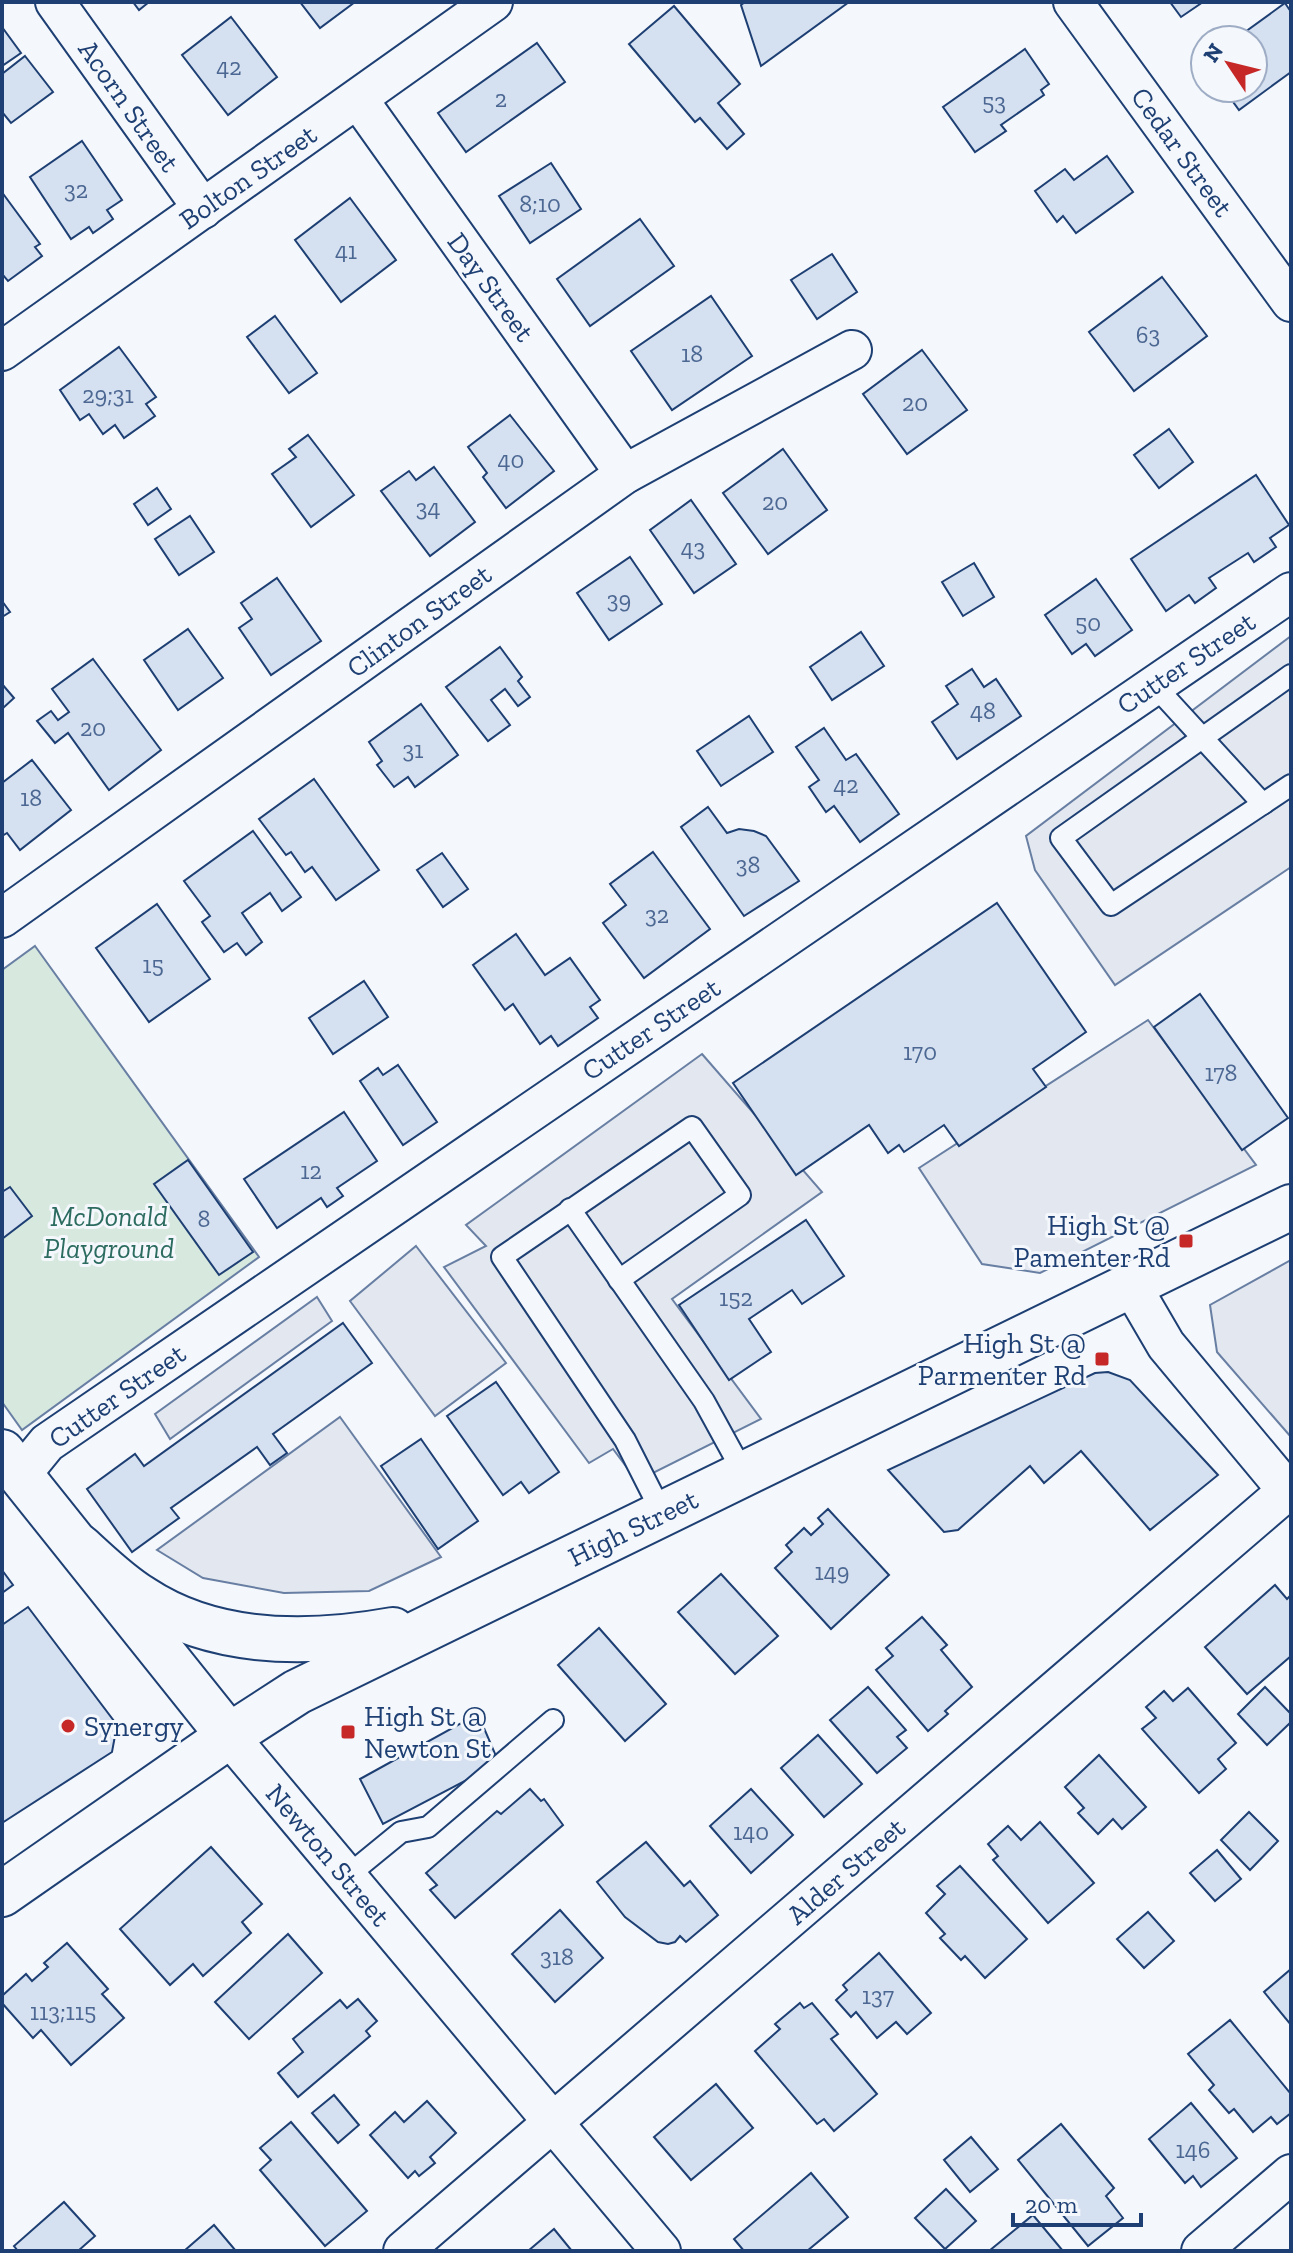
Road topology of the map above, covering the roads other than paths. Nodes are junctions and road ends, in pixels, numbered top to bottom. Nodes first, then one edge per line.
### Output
1 (55, 2) edge
2 (493, 2) edge
3 (1073, 2) edge
4 (358, 99) junction
5 (203, 209) junction
6 (1291, 302) edge
7 (852, 350) dead end
8 (2, 351) edge
9 (625, 474) junction
10 (1291, 592) edge
11 (1291, 675) edge
12 (1154, 685) junction
13 (1201, 737) junction
14 (1291, 785) edge
15 (1263, 804) junction
16 (2, 918) edge
17 (1291, 1207) edge
18 (570, 1209) junction
19 (619, 1280) junction
20 (1131, 1285) junction
21 (11, 1464) edge
22 (744, 1474) junction
23 (1289, 1493) edge
24 (662, 1513) junction
25 (80, 1547) junction
26 (450, 1617) junction
27 (553, 1720) dead end
28 (229, 1736) junction
29 (346, 1877) junction
30 (2, 1894) edge
31 (552, 2124) junction
32 (1291, 2174) edge
33 (403, 2251) edge
34 (661, 2251) edge
35 (1201, 2251) edge

1 - 5 street, Acorn Street
2 - 4 street, Bolton Street
3 - 6 street, Cedar Street
4 - 5 street, Bolton Street
4 - 9 street, Day Street
5 - 8 street, Bolton Street
7 - 9 street, Clinton Street
9 - 16 street, Clinton Street
10 - 12 street, Cutter Street
11 - 13 lane
12 - 13 lane
12 - 21 street, Cutter Street
13 - 15 lane
13 - 15 lane
14 - 15 lane
17 - 20 main road, High Street
18 - 19 lane
18 - 19 lane
18 - 24 lane
19 - 22 lane
20 - 22 main road, High Street
20 - 23 street
21 - 25 main road, Newton Street
22 - 24 main road, High Street
23 - 31 street, Alder Street
24 - 26 main road, High Street
25 - 26 main road
25 - 28 main road, Newton Street
26 - 28 main road, High Street
27 - 29 lane
28 - 29 street, Newton Street
28 - 30 main road, High Street
29 - 31 street, Newton Street
31 - 33 street, Alder Street
31 - 34 street, Newton Street
32 - 35 street

